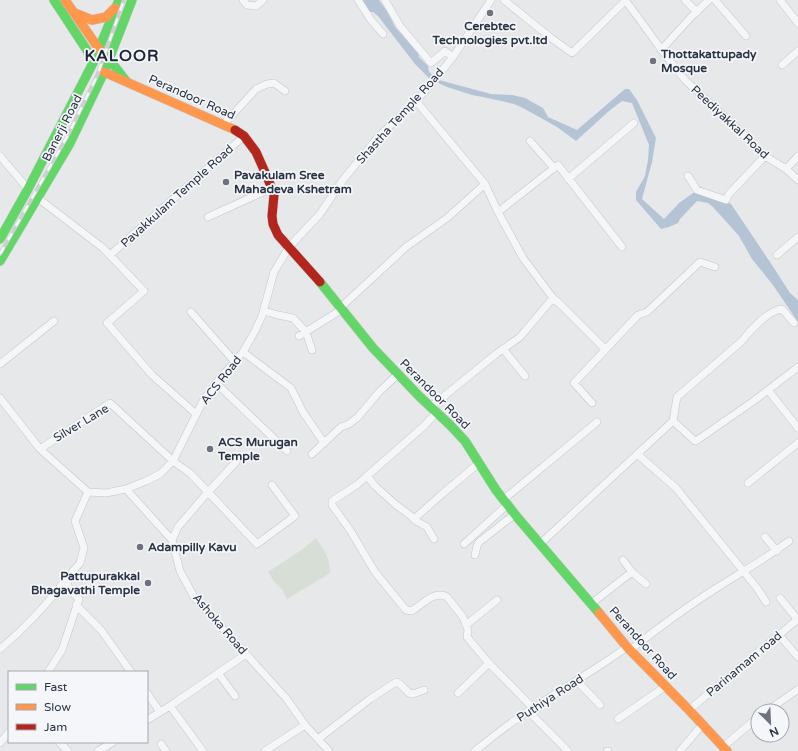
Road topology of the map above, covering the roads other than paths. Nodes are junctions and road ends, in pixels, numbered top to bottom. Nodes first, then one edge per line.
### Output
1 (54, 0) edge
2 (65, 0) edge
3 (132, 0) edge
4 (243, 0) edge
5 (263, 0) edge
6 (358, 0) edge
7 (385, 0) edge
8 (504, 0) edge
9 (625, 0) edge
10 (685, 0) edge
11 (709, 0) edge
12 (715, 0) edge
13 (780, 0) edge
14 (489, 1) edge
15 (118, 3) edge
16 (697, 12) junction
17 (75, 13) junction
18 (798, 23) edge
19 (383, 34) dead end
20 (746, 36) dead end
21 (99, 49) junction
22 (661, 50) junction
23 (798, 51) edge
24 (453, 57) junction
25 (109, 59) junction
26 (94, 61) junction
27 (782, 65) dead end
28 (104, 72) junction
29 (127, 82) junction
30 (285, 91) dead end
31 (416, 101) junction
32 (71, 108) junction
33 (85, 112) junction
34 (634, 123) dead end
35 (224, 124) junction
36 (244, 136) junction
37 (530, 141) dead end
38 (0, 156) edge
39 (765, 156) junction
40 (798, 156) edge
41 (554, 168) junction
42 (786, 169) junction
43 (688, 176) dead end
44 (568, 179) junction
45 (798, 180) edge
46 (486, 184) junction
47 (272, 188) junction
48 (26, 193) junction
49 (36, 200) junction
50 (498, 212) junction
51 (208, 217) dead end
52 (798, 237) edge
53 (0, 239) edge
54 (289, 247) junction
55 (622, 247) dead end
56 (110, 255) junction
57 (777, 255) dead end
58 (0, 261) edge
59 (715, 266) dead end
60 (553, 298) junction
61 (340, 309) junction
62 (264, 311) junction
63 (191, 312) dead end
64 (54, 321) dead end
65 (794, 323) dead end
66 (306, 332) junction
67 (299, 336) dead end
68 (503, 349) junction
69 (605, 349) junction
70 (312, 350) dead end
71 (243, 352) junction
72 (235, 362) junction
73 (0, 364) edge
74 (798, 367) edge
75 (398, 374) junction
76 (525, 376) dead end
77 (216, 384) junction
78 (768, 390) junction
79 (0, 398) edge
80 (592, 403) dead end
81 (435, 409) junction
82 (196, 414) junction
83 (673, 421) junction
84 (597, 422) dead end
85 (798, 428) edge
86 (324, 443) junction
87 (798, 443) edge
88 (40, 448) junction
89 (287, 452) dead end
90 (312, 454) dead end
91 (637, 454) junction
92 (173, 461) junction
93 (236, 462) dead end
94 (479, 463) junction
95 (367, 476) junction
96 (748, 483) dead end
97 (272, 485) dead end
98 (126, 489) junction
99 (88, 492) junction
100 (208, 492) junction
101 (506, 502) junction
102 (515, 514) junction
103 (414, 519) junction
104 (765, 537) dead end
105 (434, 539) dead end
106 (172, 540) junction
107 (789, 541) dead end
108 (464, 544) dead end
109 (540, 544) junction
110 (777, 551) junction
111 (475, 555) dead end
112 (623, 560) dead end
113 (632, 572) junction
114 (744, 572) junction
115 (66, 578) junction
116 (646, 584) dead end
117 (780, 598) dead end
118 (497, 600) dead end
119 (766, 602) dead end
120 (592, 604) junction
121 (76, 605) junction
122 (798, 619) edge
123 (466, 625) junction
124 (779, 635) junction
125 (629, 648) junction
126 (0, 649) edge
127 (246, 654) junction
128 (798, 657) edge
129 (489, 663) junction
130 (49, 671) edge
131 (130, 671) edge
132 (218, 673) junction
133 (577, 681) junction
134 (666, 686) junction
135 (424, 690) dead end
136 (797, 690) dead end
137 (458, 693) dead end
138 (148, 694) edge
139 (235, 696) dead end
140 (778, 703) edge
141 (600, 705) dead end
142 (170, 706) junction
143 (531, 710) junction
144 (690, 710) junction
145 (160, 712) junction
146 (148, 719) edge
147 (618, 719) dead end
148 (305, 725) junction
149 (702, 725) junction
150 (750, 725) edge
151 (8, 733) edge
152 (318, 739) junction
153 (0, 743) edge
154 (60, 743) edge
155 (111, 743) edge
156 (161, 744) dead end
157 (725, 749) edge
158 (68, 751) edge
159 (98, 751) edge
160 (166, 751) edge
161 (202, 751) edge
162 (265, 751) edge
163 (329, 751) edge
164 (475, 751) edge
165 (568, 751) edge
166 (680, 751) edge

1 - 26 main road
2 - 17 main road, Perandoor Road
3 - 25 main road, Banerji Road
4 - 5 street
6 - 19 street
7 - 24 street
8 - 9 street
9 - 22 street, Peediyakkal Road
10 - 16 street
11 - 16 street
12 - 20 street
13 - 18 street
14 - 24 street, Shastha Temple Road
15 - 17 main road
15 - 21 main road, Banerji Road
16 - 22 street
17 - 21 main road, Perandoor Road
21 - 25 main road, Perandoor Road
21 - 26 main road, Banerji Road
22 - 39 street, Peediyakkal Road
23 - 27 street
24 - 31 street, Shastha Temple Road
25 - 28 main road, Banerji Road
25 - 29 main road, Perandoor Road
26 - 28 main road
26 - 32 main road, Banerji Road
28 - 29 main road, Perandoor Road
28 - 33 main road, Banerji Road
29 - 35 main road, Perandoor Road
30 - 35 street
31 - 46 street
31 - 54 street, Shastha Temple Road
32 - 33 main road
32 - 48 main road, Banerji Road
33 - 49 main road, Banerji Road
34 - 44 street
35 - 36 main road, Perandoor Road
36 - 47 main road, Perandoor Road
36 - 56 street, Pavakkulam Temple Road
37 - 41 street
38 - 48 street
39 - 42 street, Peediyakkal Road
39 - 43 street
40 - 42 street
41 - 44 street
41 - 50 street
42 - 45 street, Peediyakkal Road
44 - 55 street
46 - 50 street
46 - 61 street
47 - 51 street
47 - 54 main road, Perandoor Road
48 - 49 main road
48 - 53 main road, Banerji Road
49 - 56 street
49 - 58 main road, Banerji Road
50 - 60 street
52 - 57 street
54 - 61 main road, Perandoor Road
54 - 62 street, ACS Road
56 - 82 street
59 - 69 street
60 - 68 street
60 - 69 street
61 - 66 street
61 - 75 main road, Perandoor Road
62 - 66 street
62 - 71 street, ACS Road
63 - 72 street
64 - 73 street
65 - 83 street
66 - 67 street
66 - 70 street
68 - 76 street
68 - 81 street
69 - 80 street
71 - 72 street, ACS Road
71 - 86 street
72 - 77 street, ACS Road
74 - 78 street
75 - 81 main road, Perandoor Road
75 - 86 street
77 - 82 street, ACS Road
77 - 89 street
78 - 83 street
78 - 85 street
79 - 88 street
81 - 94 main road, Perandoor Road
81 - 95 street
82 - 92 street, ACS Road
83 - 91 street
84 - 101 street
86 - 90 street
87 - 96 street
88 - 92 street, Silver Lane
88 - 99 street
91 - 109 street
91 - 114 street
92 - 98 street, ACS Road
92 - 100 street
93 - 100 street
94 - 101 main road, Perandoor Road
94 - 103 street
95 - 103 street
95 - 123 street
97 - 100 street
98 - 99 street
98 - 106 street, Ashoka Road
99 - 115 street
100 - 106 street
101 - 102 main road, Perandoor Road
101 - 108 street
102 - 109 main road, Perandoor Road
102 - 111 street
103 - 105 street
104 - 110 street
106 - 127 street, Ashoka Road
107 - 110 street, Puthiya Road
109 - 120 main road, Perandoor Road
110 - 114 street, Puthiya Road
112 - 113 street
113 - 116 street
113 - 120 street
114 - 119 street
114 - 125 street, Puthiya Road
115 - 121 street
115 - 126 street
117 - 122 street
118 - 123 street
120 - 125 main road, Perandoor Road
121 - 130 street
121 - 131 street
122 - 124 street, Parinamam road
123 - 129 street
124 - 128 street
124 - 144 street, Parinamam road
125 - 133 street, Puthiya Road
125 - 134 main road, Perandoor Road
127 - 132 street
127 - 148 street, Ashoka Road
129 - 137 street
129 - 143 street
132 - 139 street
132 - 142 street
133 - 141 street
133 - 143 street, Puthiya Road
134 - 144 main road, Perandoor Road
134 - 147 street
135 - 152 street
136 - 140 street
138 - 145 street
142 - 145 street
142 - 161 street
143 - 164 street, Puthiya Road
143 - 165 street
144 - 149 main road, Perandoor Road
145 - 146 street
148 - 152 street, Ashoka Road
148 - 162 street
149 - 157 main road, Perandoor Road
149 - 166 street
150 - 157 street
151 - 153 street
152 - 163 street, Ashoka Road
154 - 158 street
155 - 159 street
156 - 160 street

